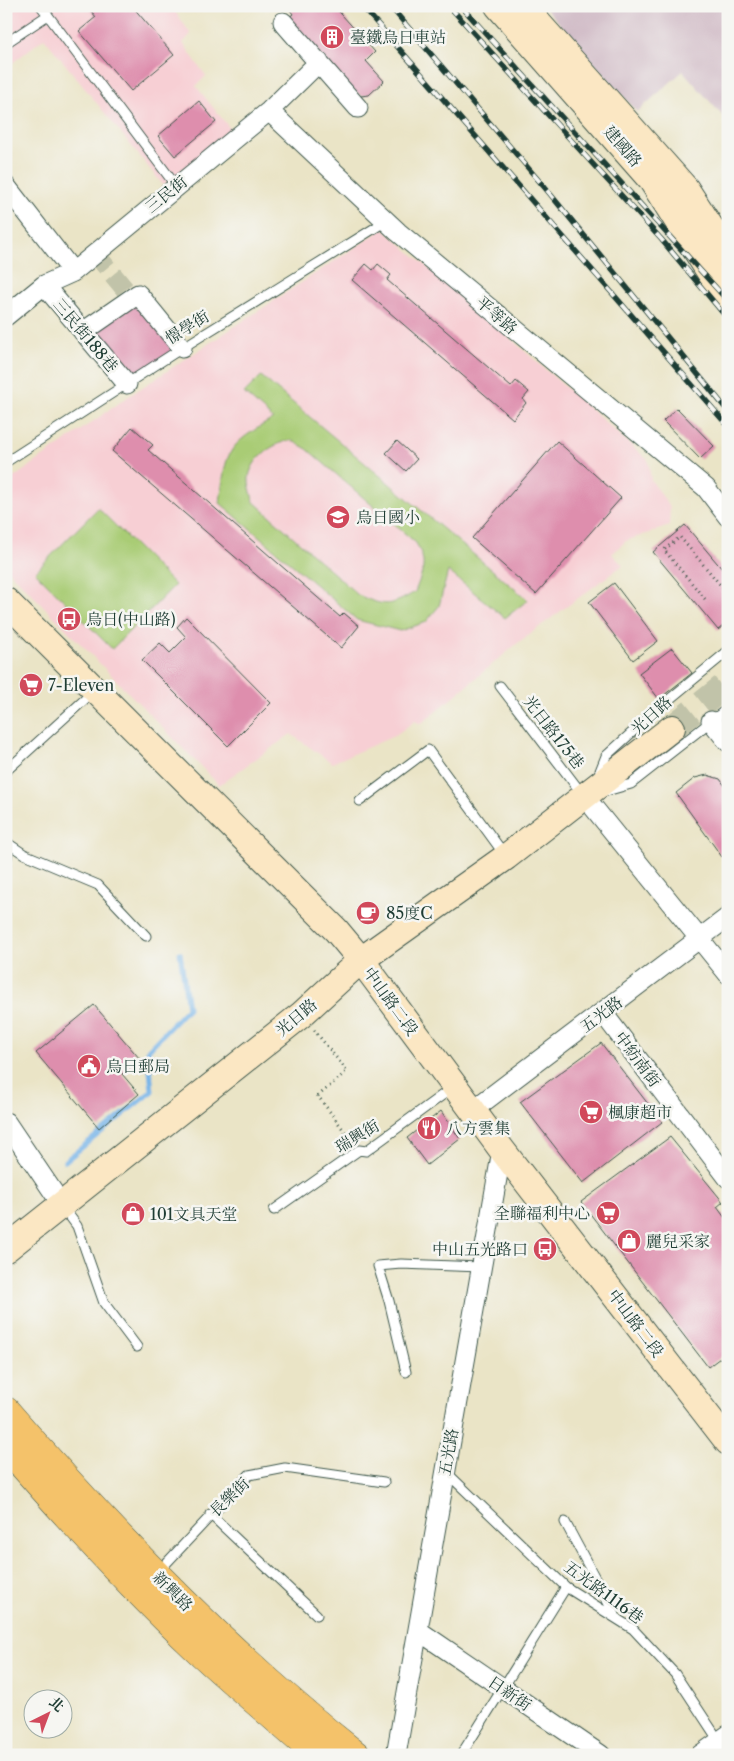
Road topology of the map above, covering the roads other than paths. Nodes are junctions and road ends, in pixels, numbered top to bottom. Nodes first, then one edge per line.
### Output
1 (41, 6) edge
2 (498, 6) edge
3 (523, 6) edge
4 (48, 15) junction
5 (283, 22) dead end
6 (6, 43) edge
7 (319, 62) junction
8 (358, 108) dead end
9 (268, 111) junction
10 (6, 186) edge
11 (176, 186) junction
12 (386, 220) junction
13 (728, 254) edge
14 (73, 272) junction
15 (44, 285) junction
16 (728, 301) edge
17 (6, 316) edge
18 (83, 332) junction
19 (182, 348) junction
20 (127, 384) junction
21 (6, 462) edge
22 (728, 517) edge
23 (6, 601) edge
24 (728, 651) edge
25 (500, 686) dead end
26 (94, 691) junction
27 (728, 708) edge
28 (711, 721) junction
29 (672, 728) tunnel mouth
30 (728, 742) edge
31 (6, 771) edge
32 (588, 794) junction
33 (360, 801) dead end
34 (8, 842) edge
35 (506, 857) junction
36 (6, 863) edge
37 (728, 917) edge
38 (146, 936) dead end
39 (700, 939) junction
40 (361, 960) junction
41 (728, 974) edge
42 (603, 1013) junction
43 (454, 1086) junction
44 (473, 1110) junction
45 (6, 1122) edge
46 (502, 1150) junction
47 (728, 1178) edge
48 (62, 1205) junction
49 (274, 1210) dead end
50 (6, 1249) edge
51 (481, 1267) junction
52 (137, 1347) dead end
53 (406, 1372) dead end
54 (6, 1411) edge
55 (728, 1442) edge
56 (6, 1446) edge
57 (445, 1471) junction
58 (384, 1482) dead end
59 (210, 1514) junction
60 (565, 1522) dead end
61 (156, 1574) junction
62 (566, 1587) junction
63 (317, 1615) dead end
64 (617, 1620) junction
65 (419, 1631) junction
66 (501, 1688) junction
67 (723, 1744) edge
68 (318, 1755) edge
69 (356, 1755) edge
70 (396, 1755) edge
71 (461, 1755) edge
72 (601, 1755) edge
73 (700, 1755) edge

1 - 4 lane
2 - 16 main road, 建國路
3 - 13 main road, 建國路
4 - 6 lane
4 - 11 lane
5 - 7 street
7 - 8 street
7 - 9 street, 三民街
9 - 11 street, 三民街
9 - 12 street, 平等路
10 - 14 street
11 - 14 street, 三民街
12 - 19 lane, 憬學街
12 - 22 street, 平等路
14 - 15 street, 三民街
15 - 17 street, 三民街
15 - 18 street, 三民街188巷
18 - 19 street
18 - 20 street, 三民街188巷
19 - 20 lane, 憬學街
20 - 21 lane, 憬學街
23 - 26 main road, 中山路二段
24 - 32 lane, 光日路
25 - 32 lane, 光日路175巷
26 - 31 lane
26 - 40 main road, 中山路二段
27 - 28 lane
28 - 30 street
28 - 32 lane
29 - 32 main road, 光日路
32 - 35 main road, 光日路
32 - 39 street
33 - 35 lane
34 - 36 lane
34 - 38 lane
35 - 40 main road, 光日路
37 - 39 street, 五光路
39 - 41 street
39 - 42 street, 五光路
40 - 43 main road, 中山路二段
40 - 48 main road, 光日路
42 - 44 street, 五光路
42 - 47 street, 中紡南街
43 - 44 main road, 中山路二段
43 - 49 lane, 瑞興街
44 - 46 main road, 中山路二段
45 - 48 street
46 - 51 street, 五光路
46 - 55 main road, 中山路二段
48 - 50 main road, 光日路
48 - 52 lane
51 - 53 lane
51 - 57 street, 五光路
54 - 61 main road, 新興路
56 - 68 main road, 新興路
57 - 62 lane, 五光路1116巷
57 - 65 street, 五光路
58 - 59 lane, 長樂街
59 - 61 lane, 長樂街
59 - 63 lane
60 - 64 lane
61 - 69 main road, 新興路
62 - 64 lane, 五光路1116巷
62 - 66 lane
64 - 67 lane, 五光路1116巷
65 - 66 street, 日新街
65 - 70 street, 五光路
66 - 71 lane
66 - 72 street, 日新街
67 - 73 street

